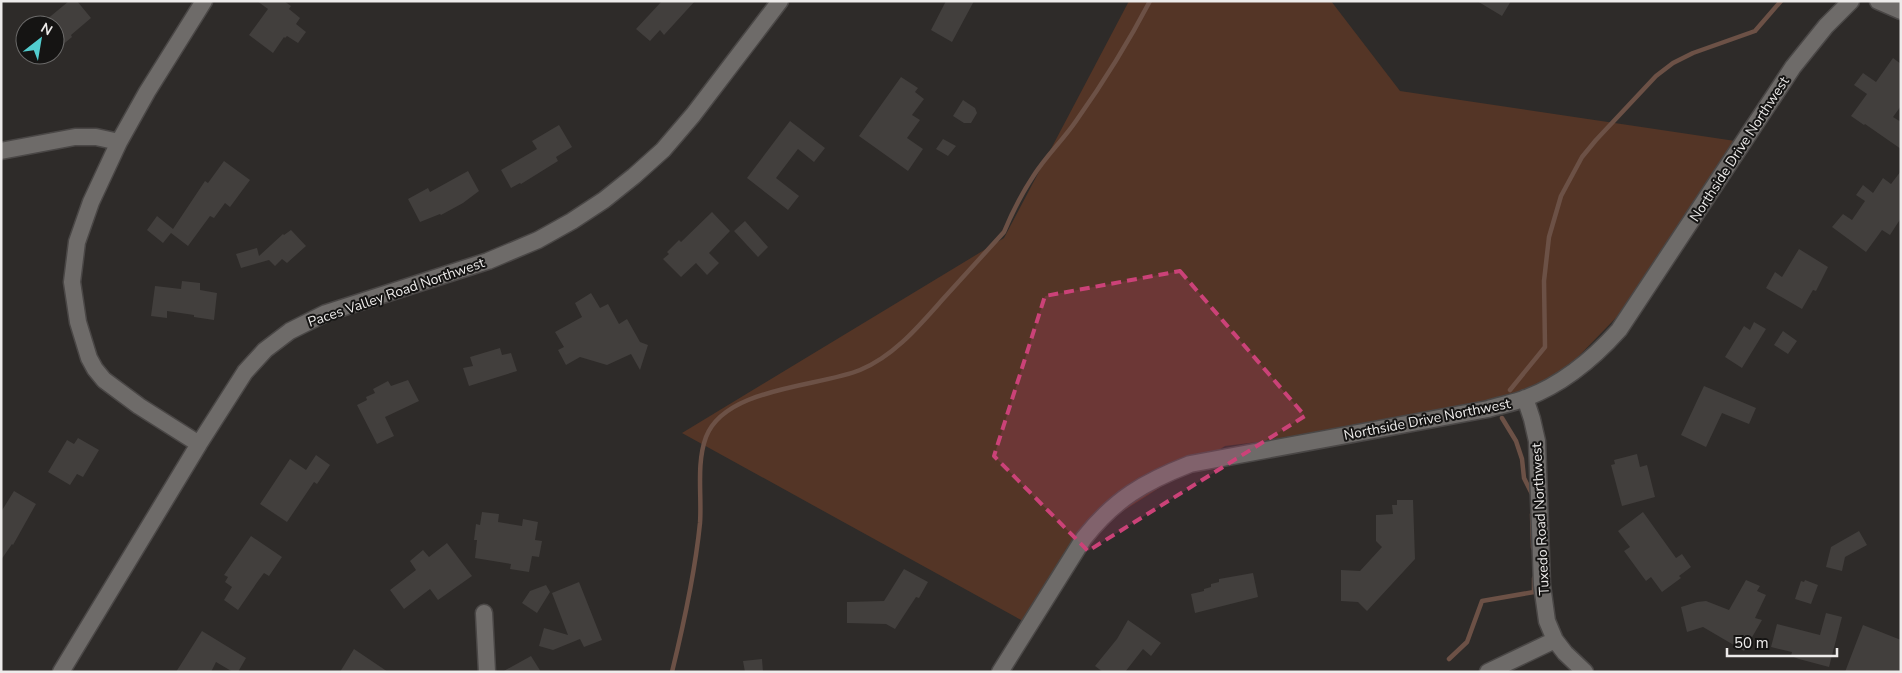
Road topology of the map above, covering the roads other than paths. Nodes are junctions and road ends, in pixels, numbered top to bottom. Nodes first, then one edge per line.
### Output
1 (204, 1) edge
2 (780, 1) edge
3 (1851, 1) edge
4 (1878, 1) edge
5 (1901, 11) edge
6 (119, 142) junction
7 (1, 151) edge
8 (1525, 398) junction
9 (199, 444) junction
10 (484, 614) dead end
11 (1555, 640) junction
12 (61, 672) edge
13 (487, 672) edge
14 (1000, 672) edge
15 (1488, 672) edge
16 (1585, 672) edge

1 - 6 street
2 - 9 street, Paces Valley Road Northwest
3 - 8 street, Northside Drive Northwest
4 - 5 street
6 - 7 street
6 - 9 street
8 - 11 street, Tuxedo Road Northwest
8 - 14 street, Northside Drive Northwest
9 - 12 street, Paces Valley Road Northwest
10 - 13 street
11 - 15 street
11 - 16 street, Tuxedo Road Northwest

